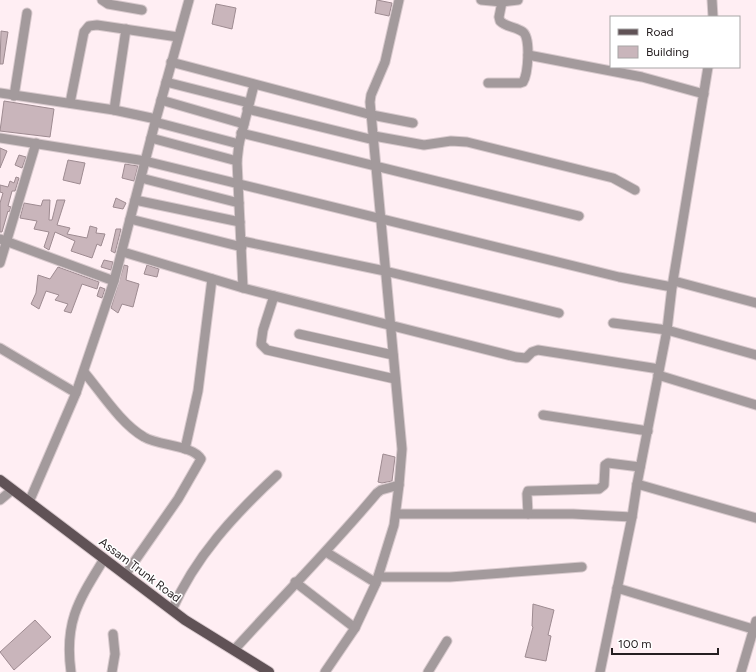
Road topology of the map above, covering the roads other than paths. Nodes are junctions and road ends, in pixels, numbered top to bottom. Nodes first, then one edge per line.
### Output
1 (102, 0) edge
2 (189, 0) edge
3 (399, 0) edge
4 (482, 0) edge
5 (518, 0) edge
6 (712, 0) edge
7 (502, 2) junction
8 (142, 10) dead end
9 (27, 13) dead end
10 (713, 16) edge
11 (126, 29) junction
12 (178, 37) junction
13 (528, 55) junction
14 (171, 62) junction
15 (708, 68) edge
16 (166, 82) junction
17 (488, 83) dead end
18 (254, 85) junction
19 (0, 93) edge
20 (704, 94) junction
21 (14, 96) junction
22 (161, 100) junction
23 (70, 103) junction
24 (248, 106) junction
25 (114, 110) junction
26 (372, 115) junction
27 (155, 121) junction
28 (413, 123) dead end
29 (243, 128) junction
30 (0, 138) edge
31 (151, 138) junction
32 (374, 138) junction
33 (36, 144) junction
34 (239, 144) junction
35 (237, 161) junction
36 (145, 162) junction
37 (376, 166) junction
38 (141, 178) junction
39 (238, 184) junction
40 (635, 190) dead end
41 (135, 200) junction
42 (239, 203) junction
43 (579, 216) dead end
44 (130, 219) junction
45 (380, 219) junction
46 (240, 222) junction
47 (4, 240) edge
48 (242, 244) junction
49 (123, 252) junction
50 (0, 263) edge
51 (385, 271) junction
52 (212, 279) junction
53 (114, 280) junction
54 (673, 284) junction
55 (243, 288) junction
56 (274, 296) junction
57 (756, 303) edge
58 (559, 313) dead end
59 (613, 323) dead end
60 (390, 324) junction
61 (667, 330) junction
62 (299, 334) dead end
63 (0, 348) edge
64 (393, 354) junction
65 (756, 355) edge
66 (84, 372) junction
67 (658, 372) junction
68 (395, 379) junction
69 (76, 393) junction
70 (756, 405) edge
71 (543, 415) dead end
72 (648, 431) junction
73 (185, 449) junction
74 (640, 467) junction
75 (277, 475) dead end
76 (0, 480) edge
77 (637, 484) junction
78 (399, 485) junction
79 (12, 490) junction
80 (0, 500) edge
81 (28, 502) junction
82 (396, 514) junction
83 (528, 514) junction
84 (632, 517) junction
85 (756, 518) edge
86 (326, 552) junction
87 (104, 559) junction
88 (582, 567) dead end
89 (125, 575) junction
90 (377, 580) junction
91 (295, 582) junction
92 (617, 588) junction
93 (172, 610) junction
94 (755, 626) edge
95 (355, 628) junction
96 (113, 634) dead end
97 (447, 641) dead end
98 (234, 650) junction
99 (71, 672) edge
100 (112, 672) edge
101 (269, 672) edge
102 (325, 672) edge
103 (428, 672) edge
104 (600, 672) edge
105 (741, 672) edge

1 - 8 street
2 - 12 street
3 - 26 street
4 - 7 street
5 - 7 street
6 - 10 street
7 - 13 street
9 - 21 street
11 - 12 street
11 - 23 street
11 - 25 street
12 - 14 street
13 - 17 street
13 - 20 street
14 - 16 street
14 - 18 street
15 - 20 street
16 - 22 street
16 - 24 street
18 - 24 street
18 - 26 street
19 - 21 street
20 - 54 street
21 - 23 street
22 - 27 street
22 - 29 street
23 - 25 street
24 - 29 street
24 - 32 street
25 - 27 street
26 - 28 street
26 - 32 street
27 - 31 street
27 - 34 street
29 - 34 street
29 - 37 street
30 - 33 street
31 - 35 street
31 - 36 street
32 - 37 street
32 - 40 street
33 - 36 street
33 - 47 street
34 - 35 street
35 - 39 street
36 - 38 street
36 - 39 street
37 - 43 street
37 - 45 street
38 - 41 street
38 - 42 street
39 - 42 street
39 - 45 street
41 - 44 street
41 - 46 street
42 - 46 street
44 - 48 street
44 - 49 street
45 - 51 street
45 - 54 street
46 - 48 street
47 - 50 street
47 - 53 street
48 - 51 street
48 - 55 street
49 - 52 street
49 - 53 street
51 - 58 street
51 - 60 street
52 - 55 street
52 - 73 street
53 - 66 street
54 - 57 street
54 - 61 street
55 - 56 street
56 - 60 street
56 - 68 street
59 - 61 street
60 - 64 street
60 - 67 street
61 - 65 street
61 - 67 street
62 - 64 street
63 - 69 street
64 - 68 street
66 - 69 street
66 - 73 street
67 - 70 street
67 - 72 street
68 - 78 street
69 - 81 street
71 - 72 street
72 - 74 street
73 - 89 street
74 - 77 street
74 - 83 street
75 - 93 street
76 - 79 main road, Assam Trunk Road
77 - 84 street
77 - 85 street
78 - 82 street
78 - 86 street
79 - 80 street
79 - 81 main road, Assam Trunk Road
81 - 87 main road, Assam Trunk Road
82 - 83 street
82 - 90 street
83 - 84 street
84 - 92 street
86 - 90 street
86 - 91 street
87 - 89 main road, Assam Trunk Road
87 - 99 street
88 - 90 street
89 - 93 main road, Assam Trunk Road
90 - 95 street
91 - 95 street
91 - 98 street
92 - 94 street
92 - 104 street
93 - 98 main road, Assam Trunk Road
94 - 105 street
95 - 102 street
96 - 100 street
97 - 103 street
98 - 101 main road, Assam Trunk Road

